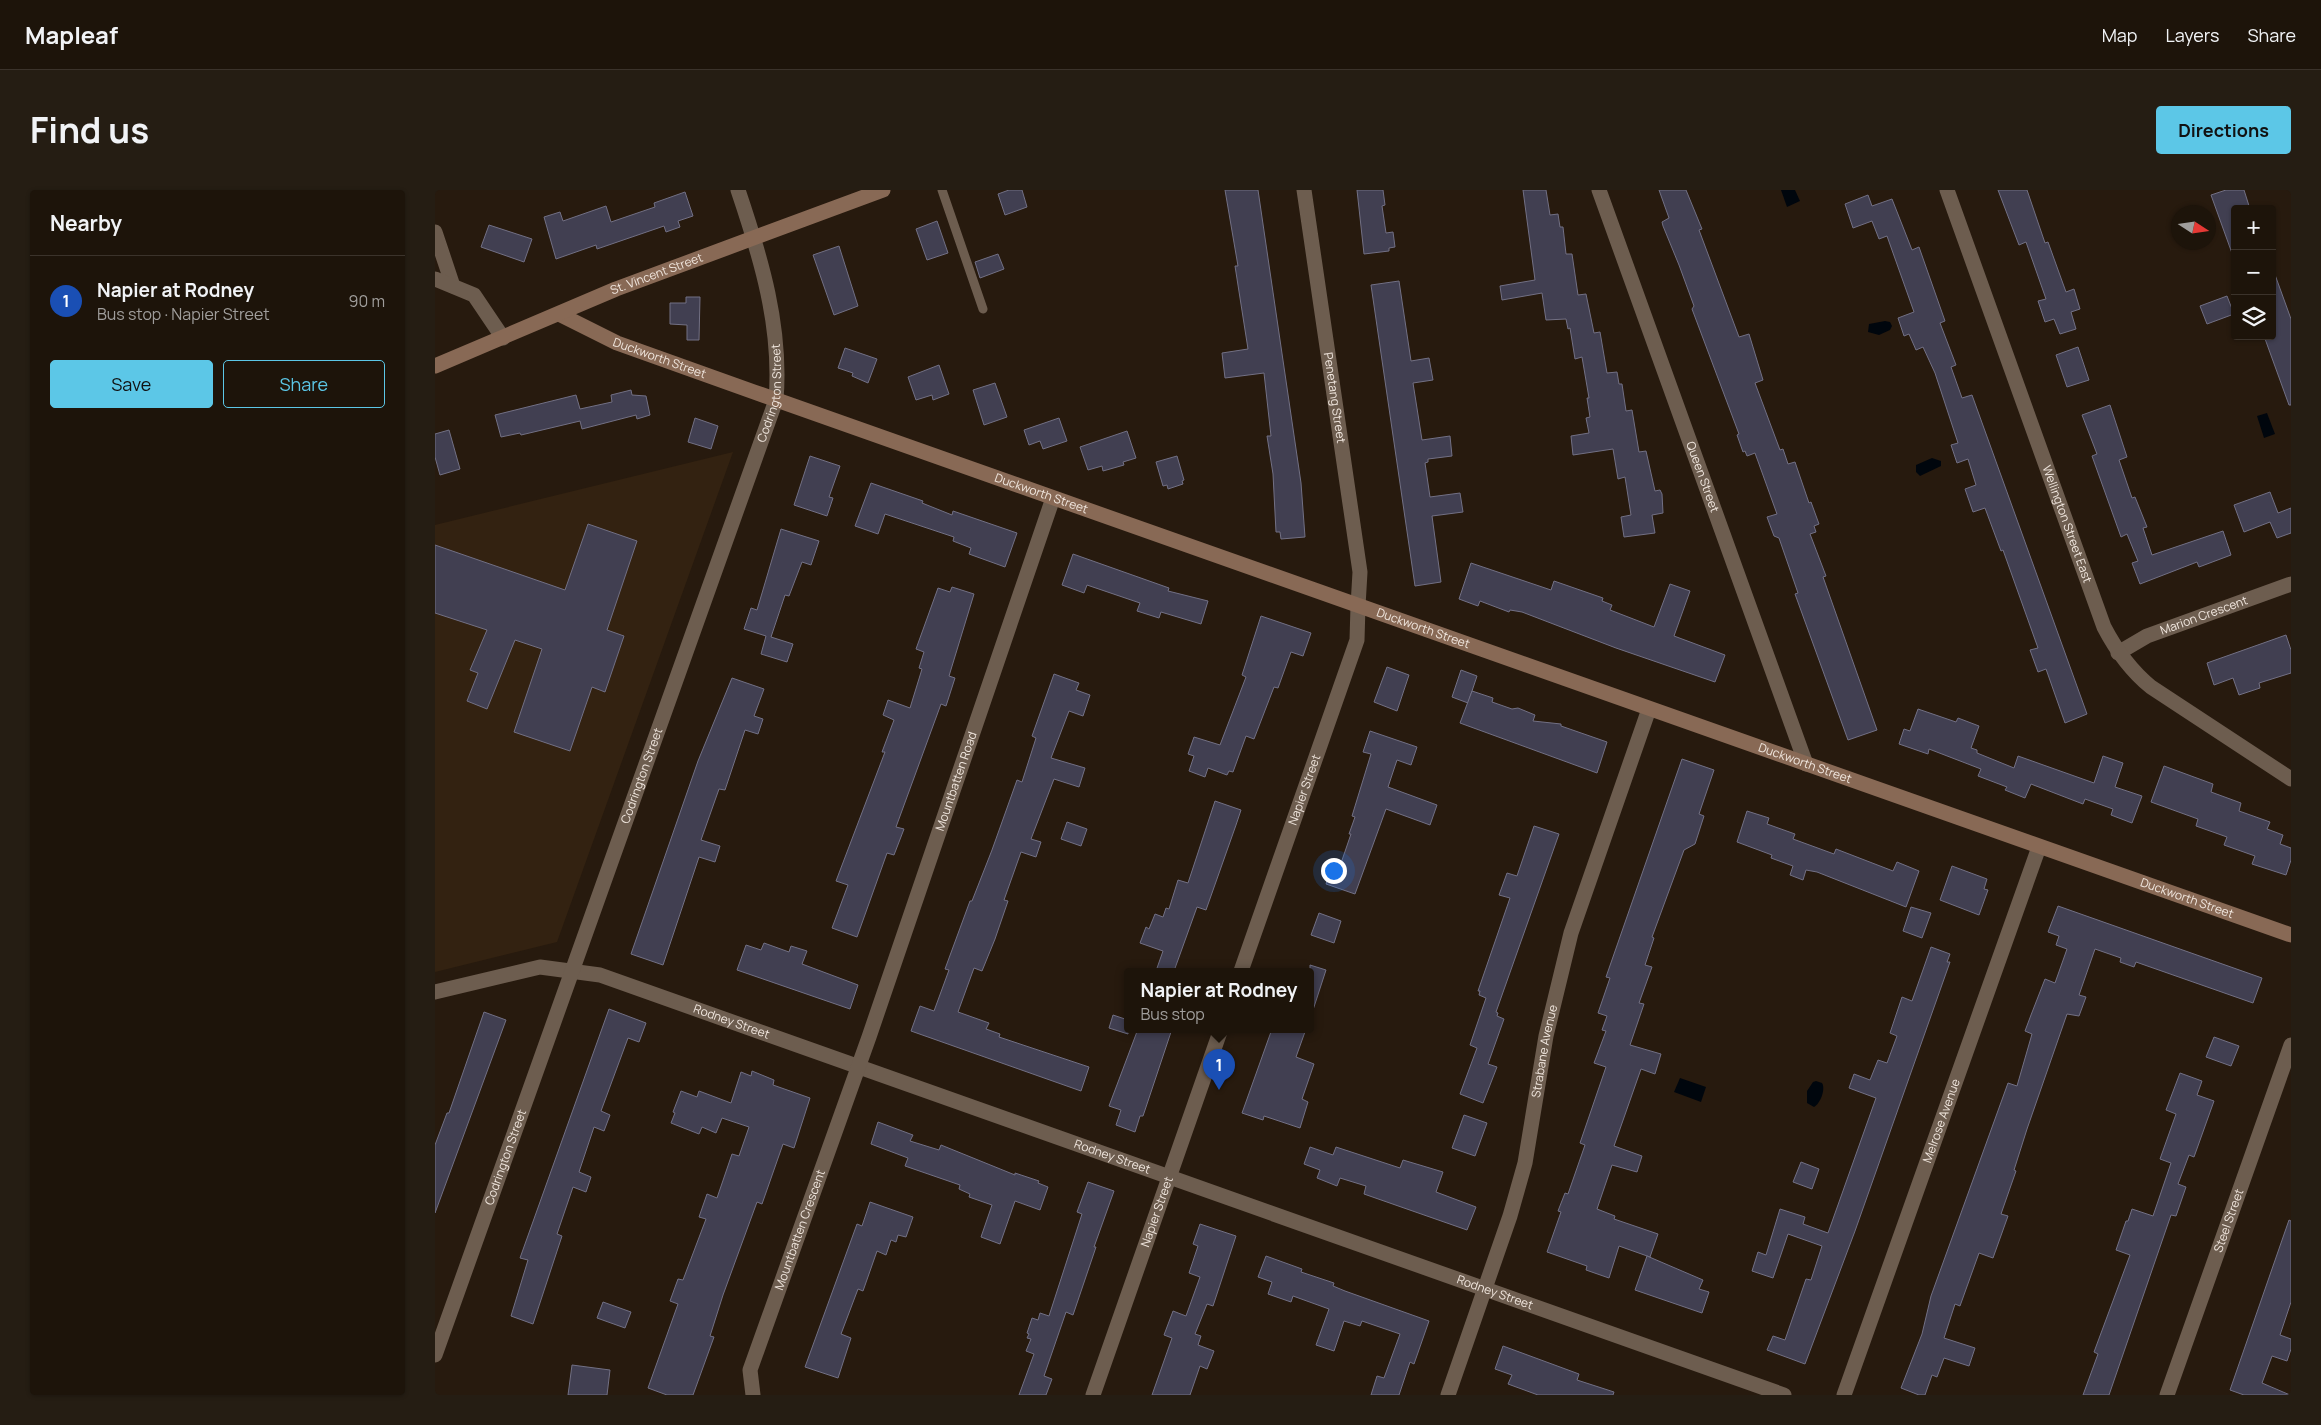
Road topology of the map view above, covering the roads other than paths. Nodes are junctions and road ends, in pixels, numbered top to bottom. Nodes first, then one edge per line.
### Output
1 (737, 190) edge
2 (883, 190) edge
3 (942, 190) edge
4 (1304, 190) edge
5 (1599, 190) edge
6 (1947, 190) edge
7 (435, 232) edge
8 (753, 237) junction
9 (435, 279) edge
10 (453, 286) junction
11 (983, 309) dead end
12 (559, 314) junction
13 (503, 338) junction
14 (435, 366) edge
15 (776, 400) junction
16 (1053, 498) junction
17 (2291, 584) edge
18 (1358, 606) junction
19 (2118, 654) junction
20 (1649, 710) junction
21 (1806, 764) junction
22 (2291, 779) edge
23 (2039, 847) junction
24 (2291, 935) edge
25 (1242, 968) edge
26 (574, 972) junction
27 (435, 992) edge
28 (1220, 1033) edge
29 (2291, 1045) edge
30 (858, 1066) junction
31 (1169, 1176) junction
32 (1485, 1288) junction
33 (436, 1346) edge
34 (753, 1395) edge
35 (1093, 1395) edge
36 (1448, 1395) edge
37 (1784, 1395) edge
38 (1844, 1395) edge
39 (2167, 1395) edge

1 - 8 street, Codrington Street
2 - 8 main road, St. Vincent Street
3 - 11 lane
4 - 18 street, Penetang Street
5 - 21 street, Queen Street
6 - 19 street, Wellington Street East
7 - 10 street
8 - 12 main road, St. Vincent Street
8 - 15 street, Codrington Street
9 - 10 street
10 - 13 street
12 - 13 main road, St. Vincent Street
12 - 15 main road, Duckworth Street
13 - 14 main road, St. Vincent Street
15 - 16 main road, Duckworth Street
15 - 26 street, Codrington Street
16 - 18 main road, Duckworth Street
16 - 30 street, Mountbatten Road
17 - 19 street, Marion Crescent
18 - 20 main road, Duckworth Street
18 - 25 street, Napier Street
19 - 22 street, Wellington Street East
20 - 21 main road, Duckworth Street
20 - 32 street, Strabane Avenue
21 - 23 main road, Duckworth Street
23 - 24 main road, Duckworth Street
23 - 38 street, Melrose Avenue
26 - 27 street, Rodney Street
26 - 30 street, Rodney Street
26 - 33 street, Codrington Street
28 - 31 street, Napier Street
29 - 39 street, Steel Street
30 - 31 street, Rodney Street
30 - 34 street, Mountbatten Crescent
31 - 32 street, Rodney Street
31 - 35 street, Napier Street
32 - 36 street, Strabane Avenue
32 - 37 street, Rodney Street

